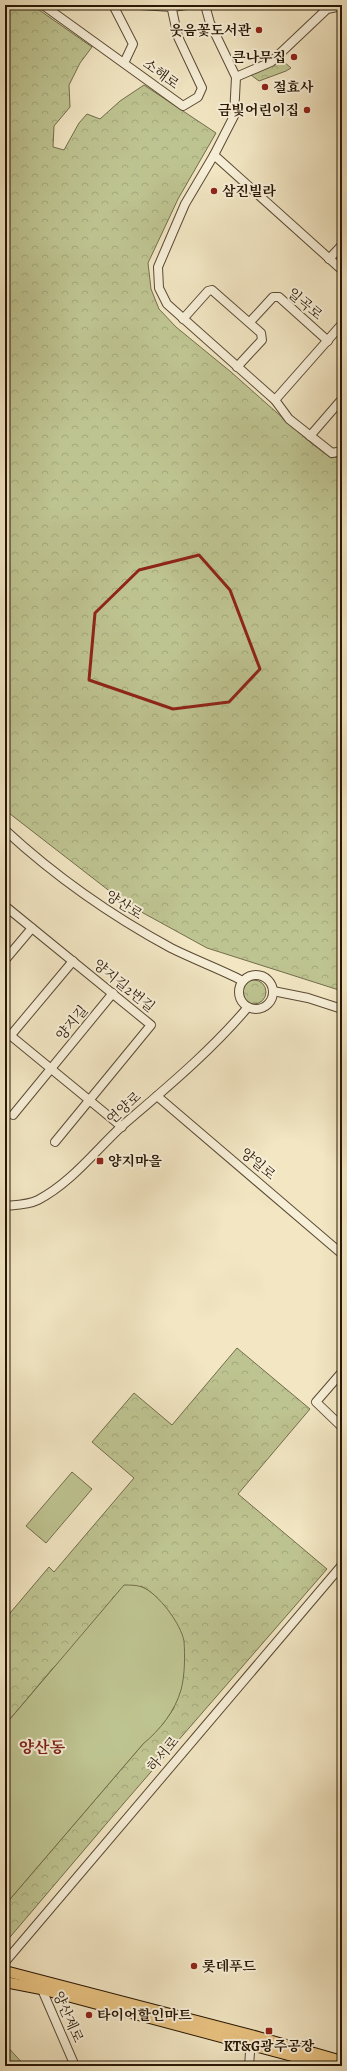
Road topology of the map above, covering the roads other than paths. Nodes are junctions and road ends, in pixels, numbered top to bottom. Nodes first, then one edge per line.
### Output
1 (43, 5) edge
2 (113, 5) edge
3 (140, 5) edge
4 (186, 5) edge
5 (204, 5) edge
6 (172, 6) edge
7 (342, 6) edge
8 (327, 7) edge
9 (124, 63) junction
10 (236, 77) junction
11 (214, 155) junction
12 (342, 245) edge
13 (329, 259) junction
14 (342, 270) edge
15 (183, 319) junction
16 (250, 322) junction
17 (342, 324) edge
18 (328, 341) junction
19 (237, 367) junction
20 (342, 399) edge
21 (274, 400) junction
22 (310, 436) junction
23 (342, 451) edge
24 (5, 830) edge
25 (5, 906) edge
26 (32, 928) junction
27 (5, 960) edge
28 (73, 961) junction
29 (243, 981) junction
30 (273, 991) junction
31 (113, 993) junction
32 (248, 1007) junction
33 (342, 1008) edge
34 (8, 1033) edge
35 (51, 1068) junction
36 (157, 1096) junction
37 (89, 1100) junction
38 (13, 1114) dead end
39 (122, 1127) junction
40 (55, 1142) dead end
41 (5, 1206) edge
42 (342, 1254) edge
43 (342, 1372) edge
44 (342, 1427) edge
45 (342, 1565) edge
46 (5, 1962) edge
47 (5, 1971) edge
48 (38, 1979) junction
49 (5, 1982) edge
50 (41, 1989) junction
51 (251, 2035) junction
52 (250, 2046) junction
53 (342, 2061) edge
54 (75, 2066) edge
55 (249, 2066) edge
56 (330, 2066) edge

1 - 9 street, 소해로
2 - 9 street, 소해로
3 - 6 street
4 - 6 street
5 - 10 street
6 - 9 street, 소해로
7 - 8 street
8 - 10 street
10 - 11 street
11 - 13 street
11 - 15 street
12 - 13 street
13 - 14 street
15 - 16 street
15 - 19 street
16 - 18 street, 일곡로
16 - 19 street
17 - 18 street, 일곡로
18 - 21 street, 일곡로
19 - 21 street
20 - 22 street
21 - 22 street
22 - 23 street
24 - 29 street, 양산로
25 - 26 street, 양지길2번길
26 - 27 street
26 - 28 street, 양지길2번길
28 - 31 street, 양지길2번길
28 - 34 street
29 - 30 street
29 - 32 street
30 - 32 street
30 - 33 street
31 - 35 street, 양지길
31 - 37 street, 양지길2번길
32 - 36 street, 연양로
34 - 35 street
35 - 37 street
35 - 38 street, 양지길
36 - 39 street, 연양로
36 - 42 street, 양일로
37 - 39 street
37 - 40 street
39 - 41 street, 연양로
43 - 44 street
45 - 46 street, 하서로
47 - 48 main road
48 - 50 street, 양산제로
48 - 51 main road
49 - 50 main road
50 - 52 main road
50 - 54 street, 양산제로
51 - 52 street
51 - 53 main road
52 - 55 street
52 - 56 main road

